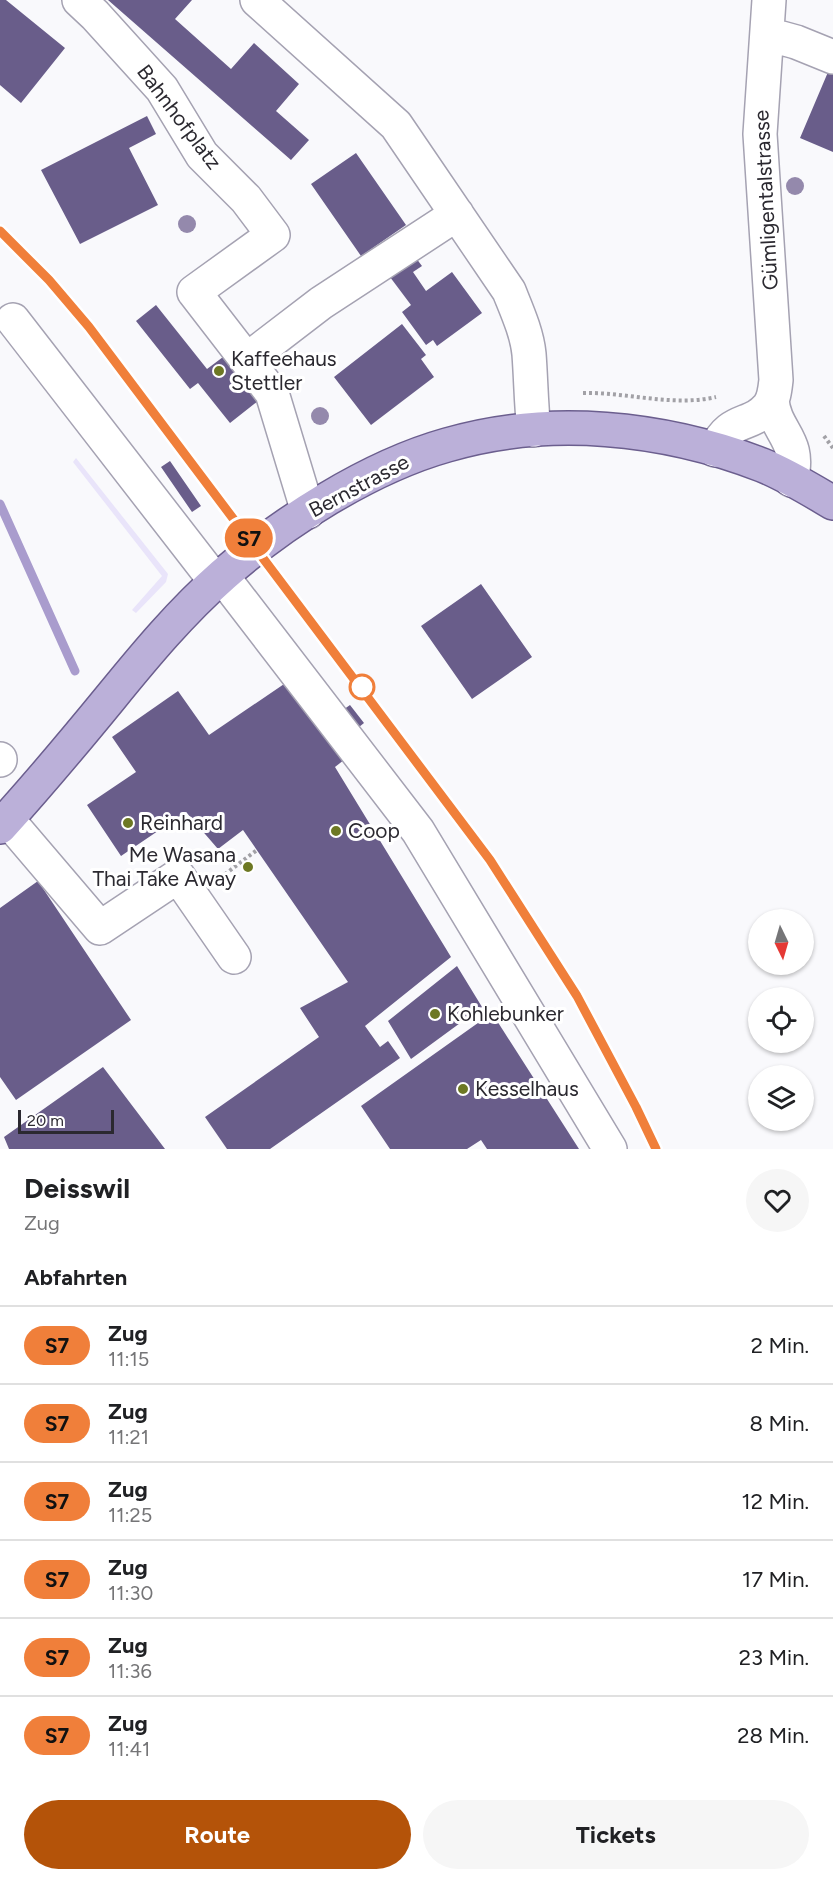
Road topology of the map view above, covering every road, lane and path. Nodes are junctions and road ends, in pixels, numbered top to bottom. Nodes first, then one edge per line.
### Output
1 (79, 0) edge
2 (257, 0) edge
3 (769, 0) edge
4 (767, 34) junction
5 (833, 57) edge
6 (457, 214) junction
7 (13, 320) dead end
8 (248, 359) junction
9 (582, 393) dead end
10 (717, 397) dead end
11 (772, 400) junction
12 (534, 430) junction
13 (715, 450) junction
14 (791, 480) junction
15 (833, 503) edge
16 (308, 512) junction
17 (219, 579) junction
18 (4, 823) edge
19 (257, 850) dead end
20 (193, 899) junction
21 (234, 957) dead end
22 (610, 1149) edge

1 - 8 street, Bahnhofplatz
2 - 6 street
3 - 4 street, Gümligentalstrasse
4 - 5 street
4 - 11 street, Gümligentalstrasse
6 - 8 street
6 - 12 street
7 - 17 street
8 - 16 street, Bahnhofplatz
9 - 10 path
11 - 13 street
11 - 14 street
12 - 13 main road, Bernstrasse
12 - 16 main road, Bernstrasse
13 - 14 main road, Bernstrasse
14 - 15 main road, Bernstrasse
16 - 17 main road, Bernstrasse
17 - 18 main road, Bernstrasse
17 - 22 street
18 - 20 street
19 - 20 path
20 - 21 street

